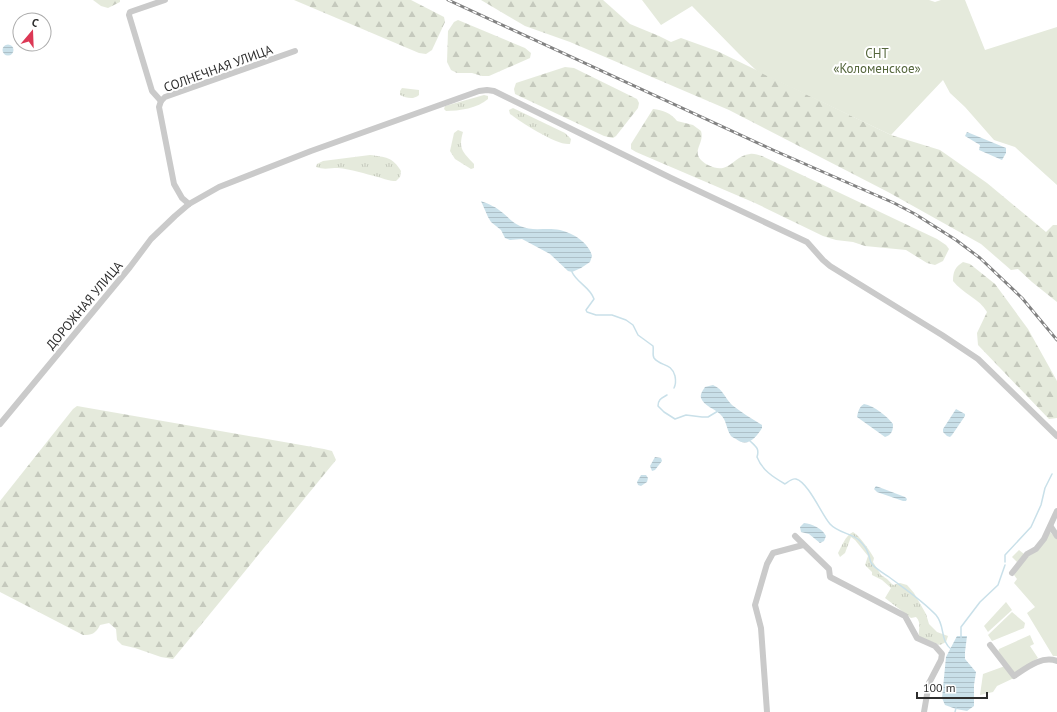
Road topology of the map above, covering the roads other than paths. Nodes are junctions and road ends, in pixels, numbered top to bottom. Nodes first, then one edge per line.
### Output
1 (165, 0) edge
2 (295, 51) dead end
3 (161, 101) junction
4 (189, 204) junction
5 (0, 424) edge
6 (1057, 436) edge
7 (1057, 512) edge
8 (1051, 527) junction
9 (795, 536) dead end
10 (1057, 536) edge
11 (803, 545) junction
12 (1012, 573) dead end
13 (990, 645) dead end
14 (1057, 661) edge
15 (767, 712) edge
16 (924, 712) edge

1 - 3 street
2 - 3 street, СОЛНЕЧНАЯ УЛИЦА
3 - 4 street, СОЛНЕЧНАЯ УЛИЦА
4 - 5 street, ДОРОЖНАЯ УЛИЦА
4 - 6 street, ДОРОЖНАЯ УЛИЦА
7 - 8 street
8 - 10 street
8 - 12 street
9 - 11 street
11 - 15 street
11 - 16 street
13 - 14 street

